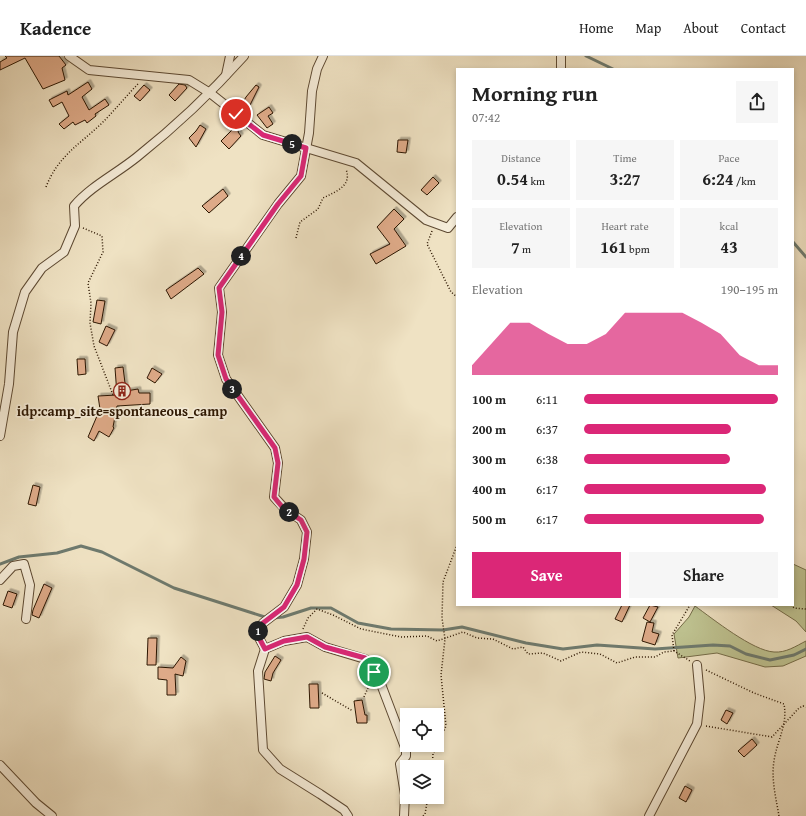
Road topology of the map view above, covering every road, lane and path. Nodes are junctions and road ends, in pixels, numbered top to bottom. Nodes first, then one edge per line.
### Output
1 (69, 56) edge
2 (230, 56) edge
3 (244, 56) edge
4 (323, 56) edge
5 (561, 56) edge
6 (561, 68) edge
7 (146, 76) junction
8 (226, 76) junction
9 (210, 93) junction
10 (306, 148) junction
11 (343, 159) junction
12 (46, 187) dead end
13 (456, 218) edge
14 (435, 224) junction
15 (76, 226) junction
16 (296, 238) dead end
17 (456, 296) edge
18 (113, 395) dead end
19 (0, 436) edge
20 (456, 548) edge
21 (0, 580) edge
22 (689, 606) edge
23 (792, 606) edge
24 (806, 609) edge
25 (26, 619) dead end
26 (301, 638) junction
27 (445, 638) junction
28 (265, 649) junction
29 (674, 651) junction
30 (697, 665) junction
31 (374, 672) junction
32 (322, 693) dead end
33 (364, 697) dead end
34 (806, 707) edge
35 (353, 711) dead end
36 (697, 724) junction
37 (785, 725) junction
38 (433, 760) edge
39 (0, 765) edge
40 (427, 804) edge
41 (52, 816) edge
42 (348, 816) edge
43 (404, 816) edge
44 (423, 816) edge
45 (649, 816) edge
46 (779, 816) edge

1 - 7 street
2 - 8 street
3 - 8 street
4 - 10 street
5 - 6 street
7 - 9 street
7 - 12 path
8 - 9 street
9 - 10 street
9 - 15 street
10 - 11 street
10 - 28 street
11 - 14 street
11 - 16 path
13 - 14 street
14 - 17 path
15 - 18 path
15 - 19 street
20 - 27 path
21 - 25 street
22 - 29 path
23 - 24 path
26 - 27 path
26 - 28 street
26 - 31 street
27 - 29 path
27 - 38 path
28 - 42 street
29 - 30 path
30 - 36 street
30 - 37 path
31 - 33 path
31 - 43 street
32 - 35 path
34 - 37 path
36 - 37 path
36 - 45 street
37 - 46 path
39 - 41 street
40 - 44 path

